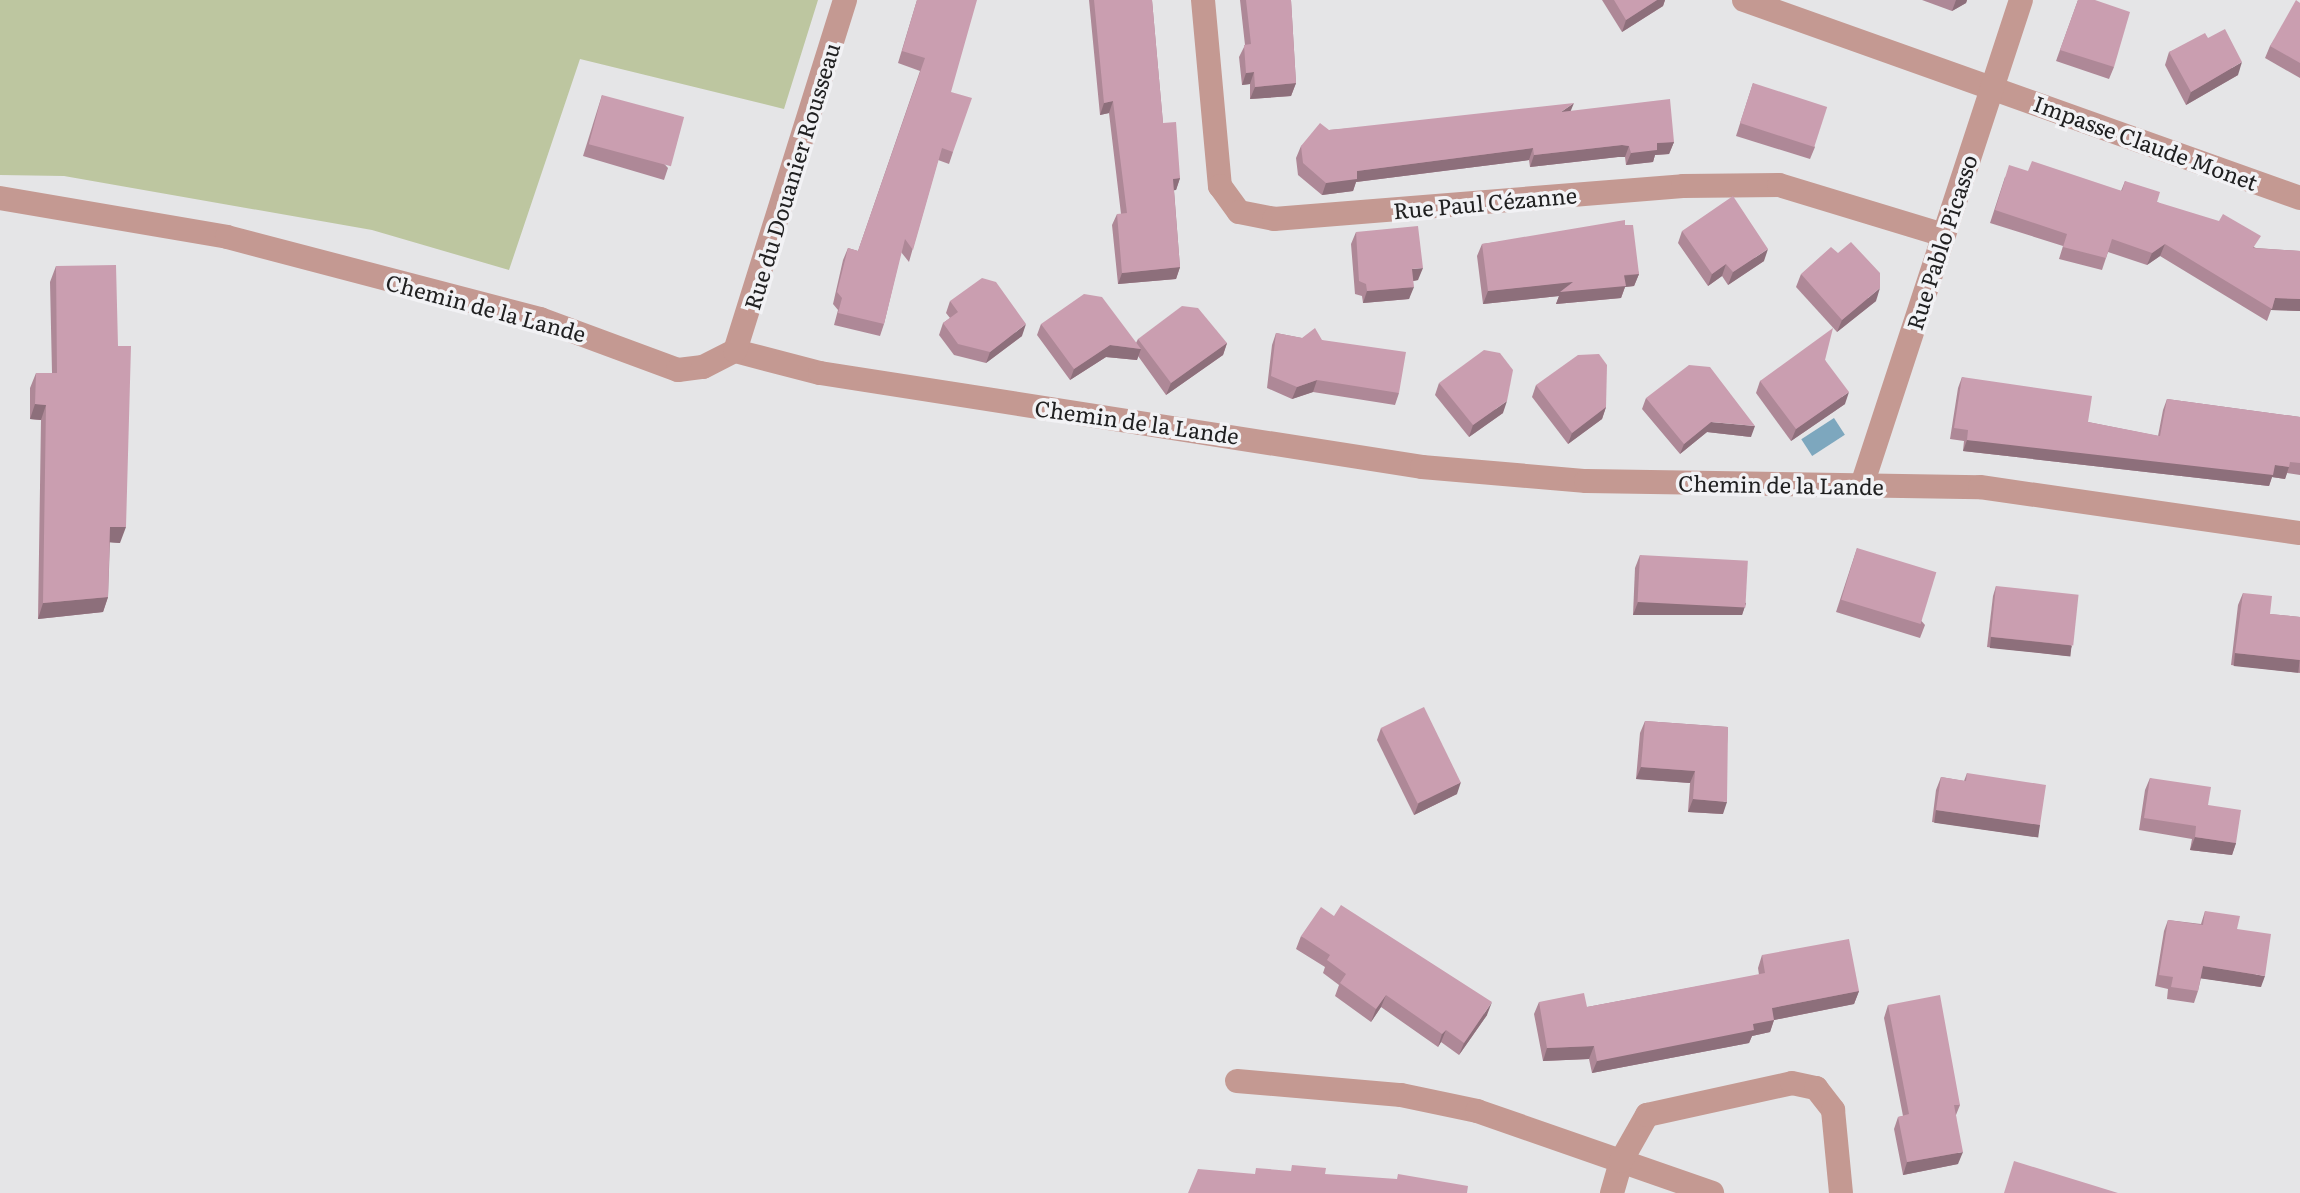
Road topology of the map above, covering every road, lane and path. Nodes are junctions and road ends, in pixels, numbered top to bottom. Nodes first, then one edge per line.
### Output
1 (845, 0) edge
2 (1203, 0) edge
3 (1744, 0) edge
4 (2021, 0) edge
5 (1992, 85) junction
6 (0, 198) edge
7 (2300, 198) edge
8 (1944, 235) junction
9 (735, 351) junction
10 (1862, 485) junction
11 (2300, 533) edge
12 (1237, 1081) dead end
13 (1621, 1161) junction
14 (1612, 1193) edge
15 (1712, 1193) edge
16 (1841, 1193) edge

1 - 9 street, Rue du Douanier Rousseau
2 - 8 street, Rue Paul Cézanne
3 - 5 street, Impasse Claude Monet
4 - 5 street, Rue Pablo Picasso
5 - 7 street, Impasse Claude Monet
5 - 8 street, Rue Pablo Picasso
6 - 9 street, Chemin de la Lande
8 - 10 street, Rue Pablo Picasso
9 - 10 street, Chemin de la Lande
10 - 11 street, Chemin de la Lande
12 - 13 street
13 - 14 street
13 - 15 street
13 - 16 street

